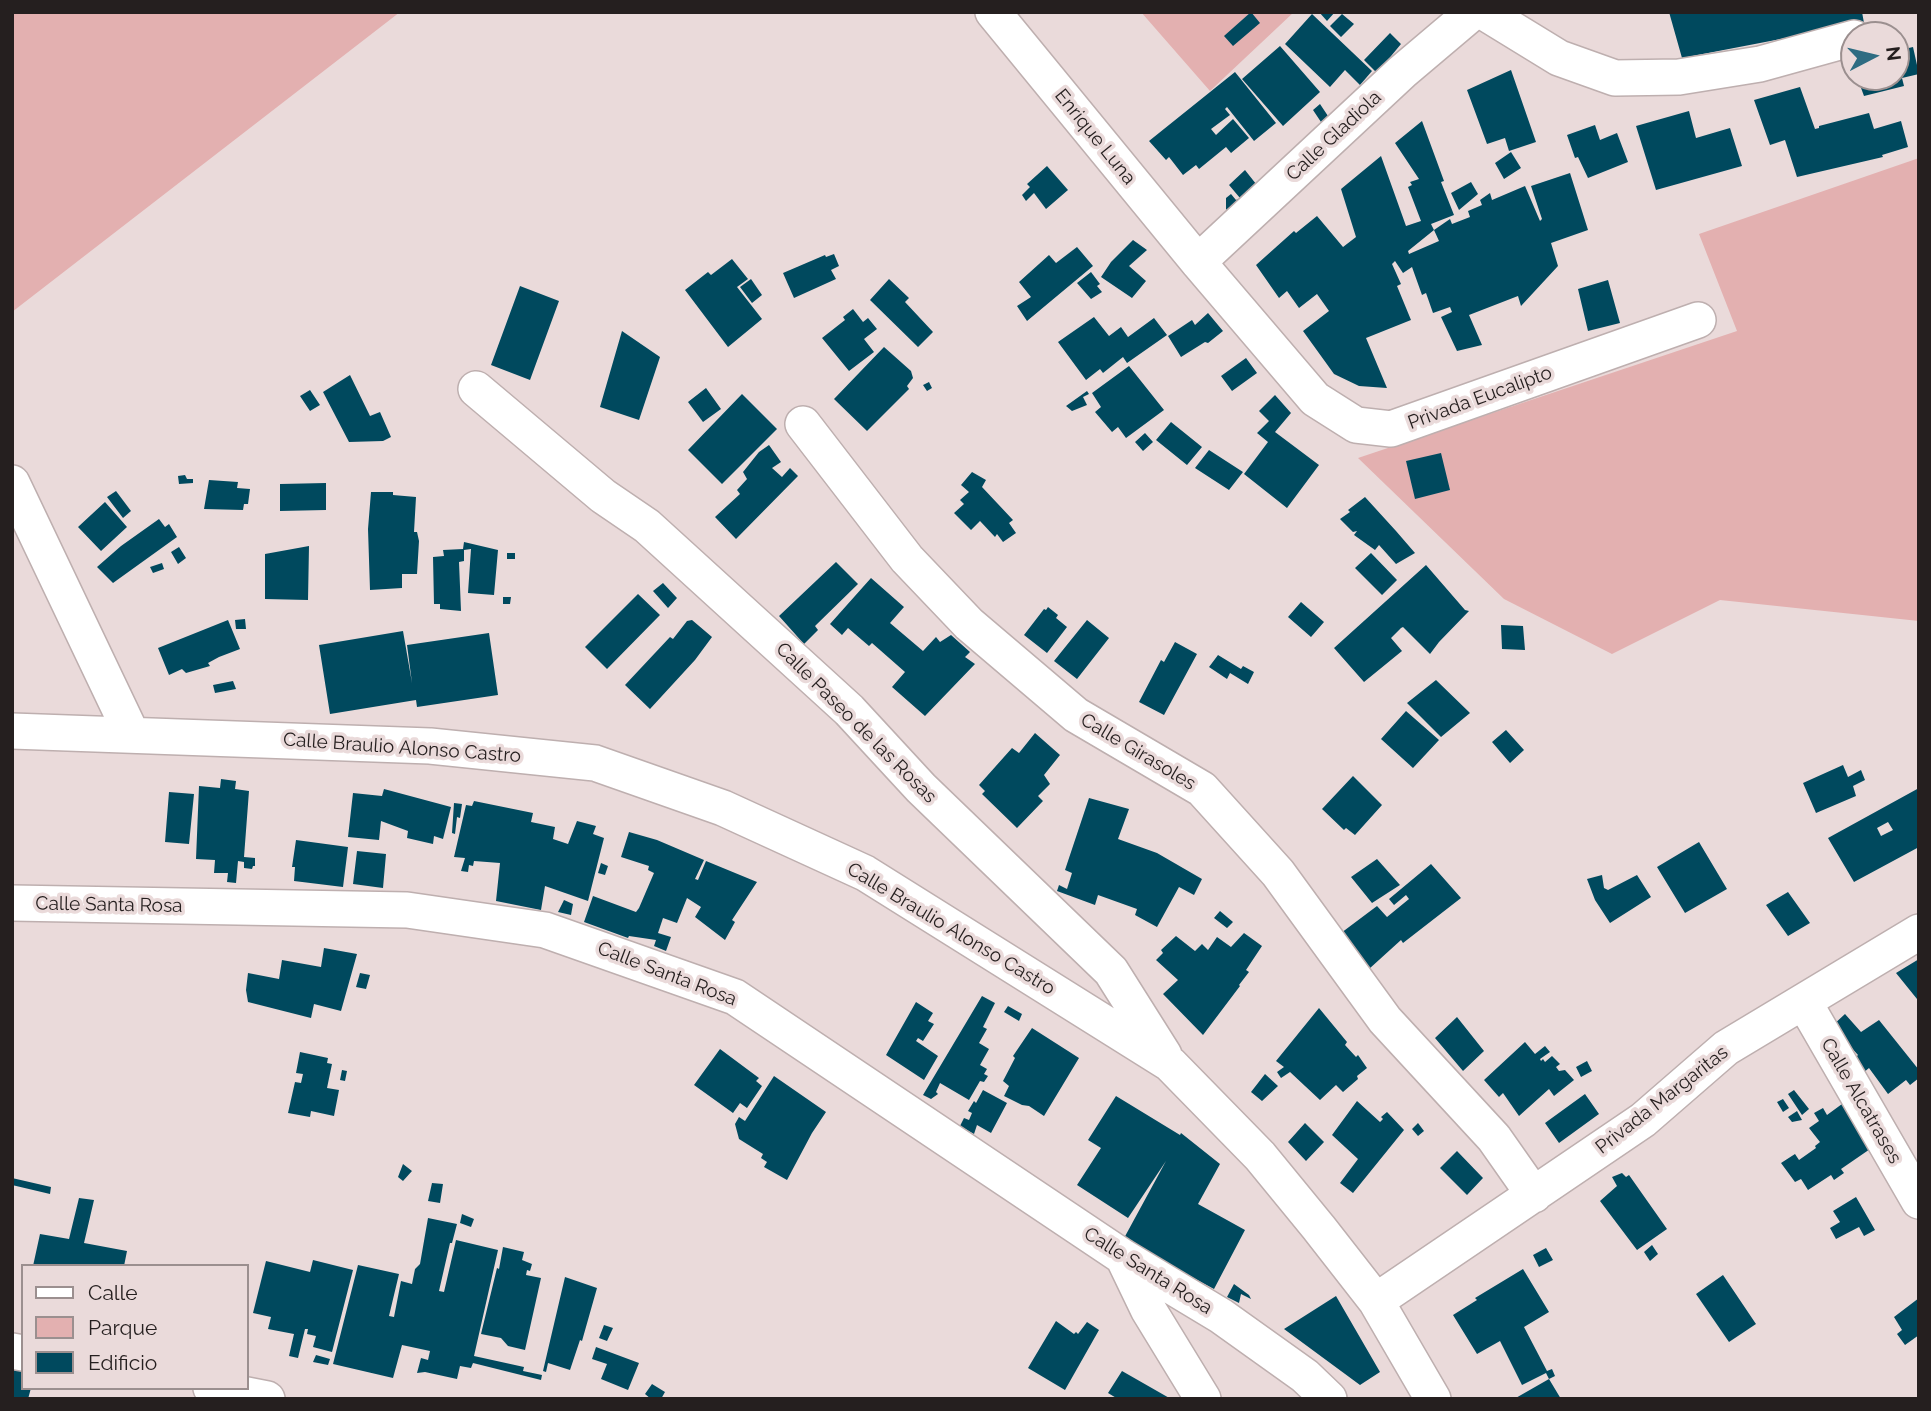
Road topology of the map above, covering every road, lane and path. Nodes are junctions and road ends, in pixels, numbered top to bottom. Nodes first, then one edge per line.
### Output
1 (993, 12) edge
2 (1473, 12) edge
3 (1484, 12) edge
4 (1840, 42) edge
5 (1198, 262) junction
6 (1698, 320) dead end
7 (476, 388) dead end
8 (803, 424) dead end
9 (12, 483) edge
10 (12, 731) edge
11 (132, 735) junction
12 (12, 903) edge
13 (1919, 932) edge
14 (1804, 1002) junction
15 (1170, 1064) junction
16 (1534, 1195) junction
17 (1919, 1201) edge
18 (1123, 1257) junction
19 (1376, 1301) junction
20 (221, 1390) edge
21 (267, 1399) edge
22 (1203, 1399) edge
23 (1329, 1399) edge
24 (1433, 1399) edge

1 - 5 street, Enrique Luna
2 - 5 street, Calle Gladiola
3 - 4 street
5 - 6 street, Privada Eucalipto
7 - 15 street, Calle Paseo de las Rosas
8 - 16 street, Calle Girasoles
9 - 11 street
10 - 11 street, Calle Braulio Alonso Castro
11 - 15 street, Calle Braulio Alonso Castro
12 - 18 street, Calle Santa Rosa
13 - 14 street, Privada Margaritas
14 - 16 street, Privada Margaritas
14 - 17 street, Calle Alcatrases
15 - 19 street, Calle Braulio Alonso Castro
16 - 19 street, Privada Margaritas
18 - 22 street
18 - 23 street, Calle Santa Rosa
19 - 24 street, Calle Braulio Alonso Castro
20 - 21 street

